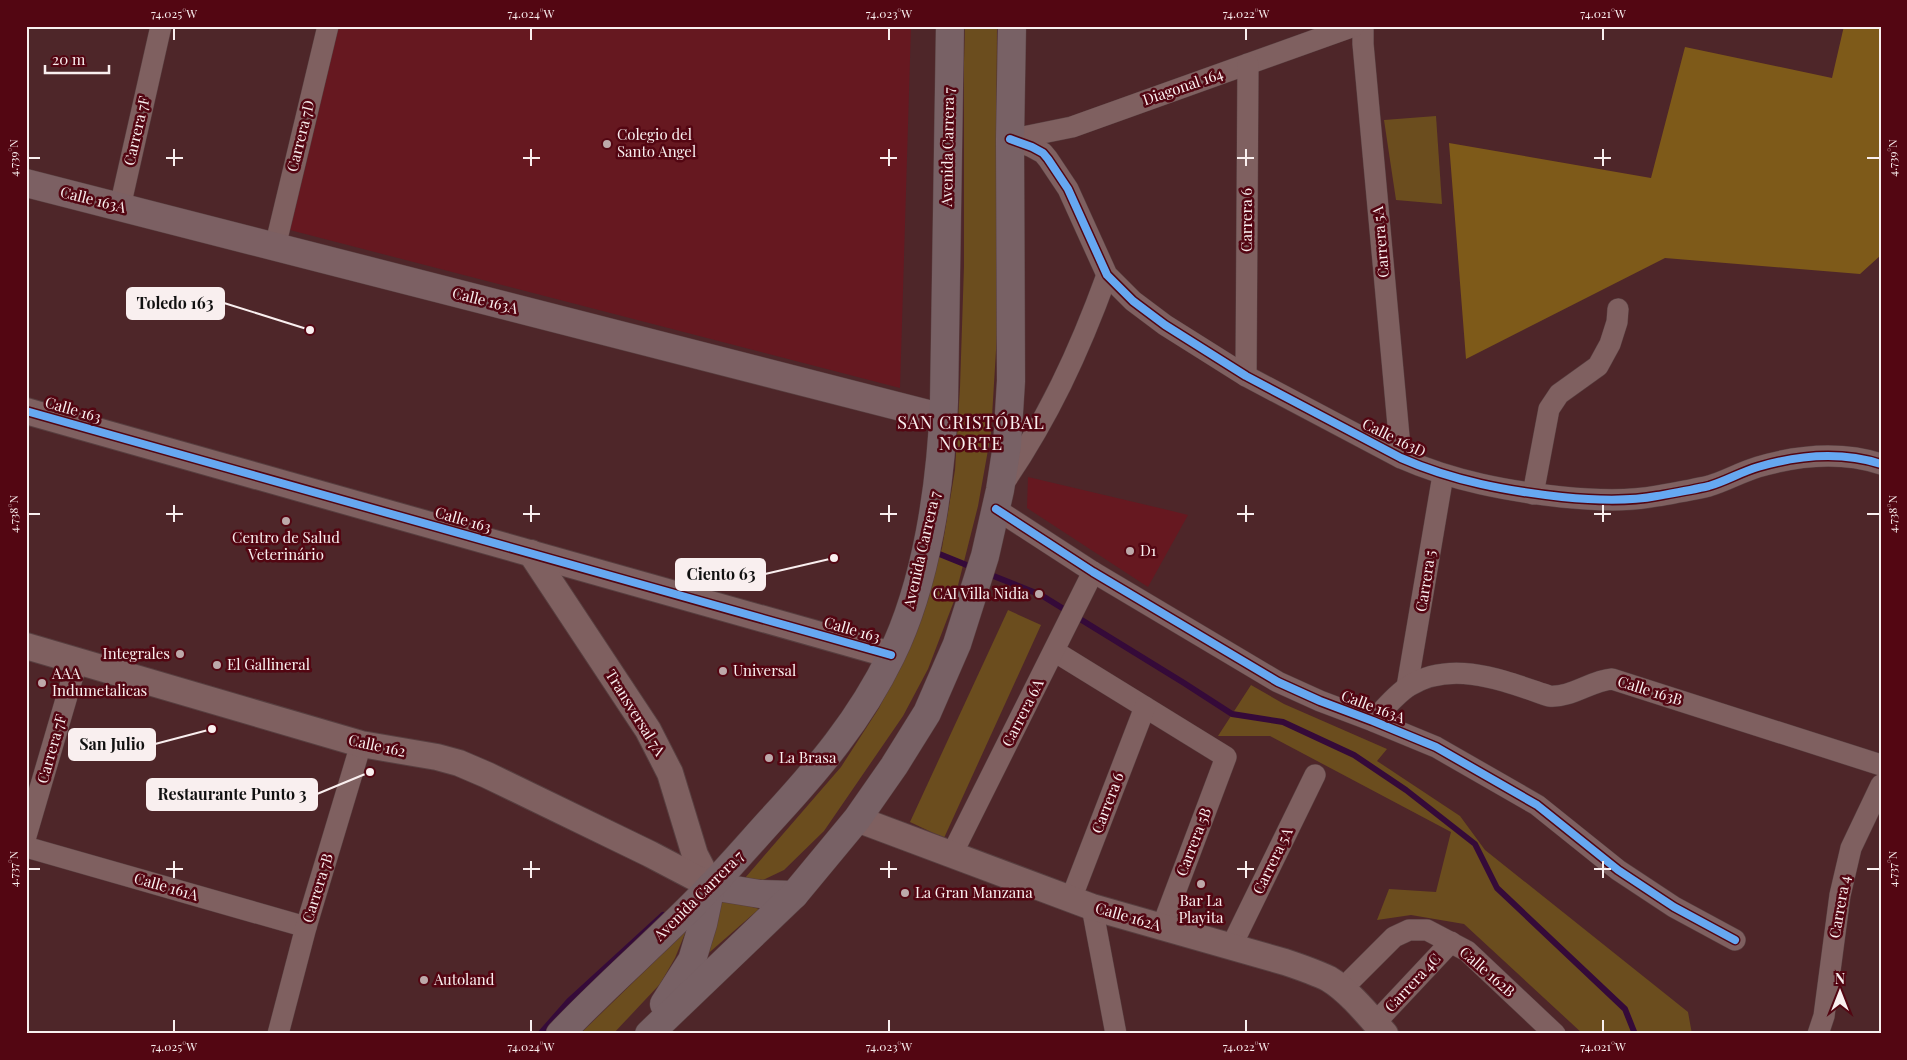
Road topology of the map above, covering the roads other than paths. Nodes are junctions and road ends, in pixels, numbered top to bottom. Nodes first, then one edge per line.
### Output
1 (161, 26) edge
2 (328, 26) edge
3 (950, 26) edge
4 (1012, 26) edge
5 (1354, 26) edge
6 (1363, 26) edge
7 (1248, 64) junction
8 (1010, 140) junction
9 (26, 183) edge
10 (120, 207) junction
11 (275, 247) junction
12 (1107, 275) junction
13 (1618, 309) dead end
14 (1246, 376) junction
15 (26, 411) edge
16 (944, 418) junction
17 (1401, 458) junction
18 (1881, 464) edge
19 (1443, 475) junction
20 (1533, 494) junction
21 (998, 499) junction
22 (531, 553) junction
23 (1094, 572) junction
24 (26, 646) edge
25 (1054, 651) junction
26 (891, 655) junction
27 (77, 662) junction
28 (1407, 687) junction
29 (1144, 707) junction
30 (1373, 721) junction
31 (361, 744) junction
32 (1881, 765) edge
33 (1315, 775) dead end
34 (1881, 785) edge
35 (857, 819) junction
36 (26, 836) edge
37 (26, 847) edge
38 (952, 854) junction
39 (711, 886) junction
40 (794, 895) junction
41 (1081, 903) junction
42 (306, 927) junction
43 (1162, 927) junction
44 (1735, 940) dead end
45 (1451, 942) junction
46 (1231, 947) junction
47 (1342, 989) junction
48 (1380, 1028) edge
49 (278, 1034) edge
50 (560, 1034) edge
51 (642, 1034) edge
52 (649, 1034) edge
53 (1116, 1034) edge
54 (1555, 1034) edge
55 (1818, 1034) edge

1 - 10 street, Carrera 7F
2 - 11 street, Carrera 7D
3 - 16 main road, Avenida Carrera 7
4 - 8 main road
5 - 7 street, Diagonal 164
6 - 17 street, Carrera 5A
7 - 8 street, Diagonal 164
7 - 14 street, Carrera 6
8 - 12 street, Calle 163D
8 - 21 main road
9 - 10 main road, Calle 163A
10 - 11 main road, Calle 163A
11 - 16 main road, Calle 163A
12 - 14 street, Calle 163D
12 - 21 street
13 - 20 street
14 - 17 street, Calle 163D
15 - 22 street, Calle 163
16 - 26 main road, Avenida Carrera 7
17 - 19 street, Calle 163D
18 - 20 street, Calle 163D
19 - 20 street, Calle 163D
19 - 28 street, Carrera 5
21 - 23 street, Calle 163A
21 - 35 main road
22 - 26 street, Calle 163
22 - 39 street, Transversal 7A
23 - 25 street, Carrera 6A
23 - 30 street, Calle 163A
24 - 27 street, Calle 162
25 - 29 street
25 - 38 street, Carrera 6A
26 - 39 main road, Avenida Carrera 7
27 - 31 street, Calle 162
27 - 36 street, Carrera 7F
28 - 30 street, Calle 163B
28 - 32 street, Calle 163B
29 - 41 street, Carrera 6
29 - 43 street, Carrera 5B
30 - 44 street, Calle 163A
31 - 39 street, Calle 162
31 - 42 street, Carrera 7B
33 - 46 street, Carrera 5A
34 - 55 street, Carrera 4
35 - 38 street, Calle 162A
35 - 40 main road
37 - 42 street, Calle 161A
38 - 41 street, Calle 162A
39 - 40 main road
39 - 50 main road, Avenida Carrera 7
39 - 51 main road
40 - 52 main road
41 - 43 street, Calle 162A
41 - 53 street
42 - 49 street, Carrera 7B
43 - 46 street, Calle 162A
45 - 47 street, Calle 162B
45 - 48 street, Carrera 4C
45 - 54 street, Calle 162B
46 - 47 street, Calle 162A
47 - 48 street, Calle 162A

